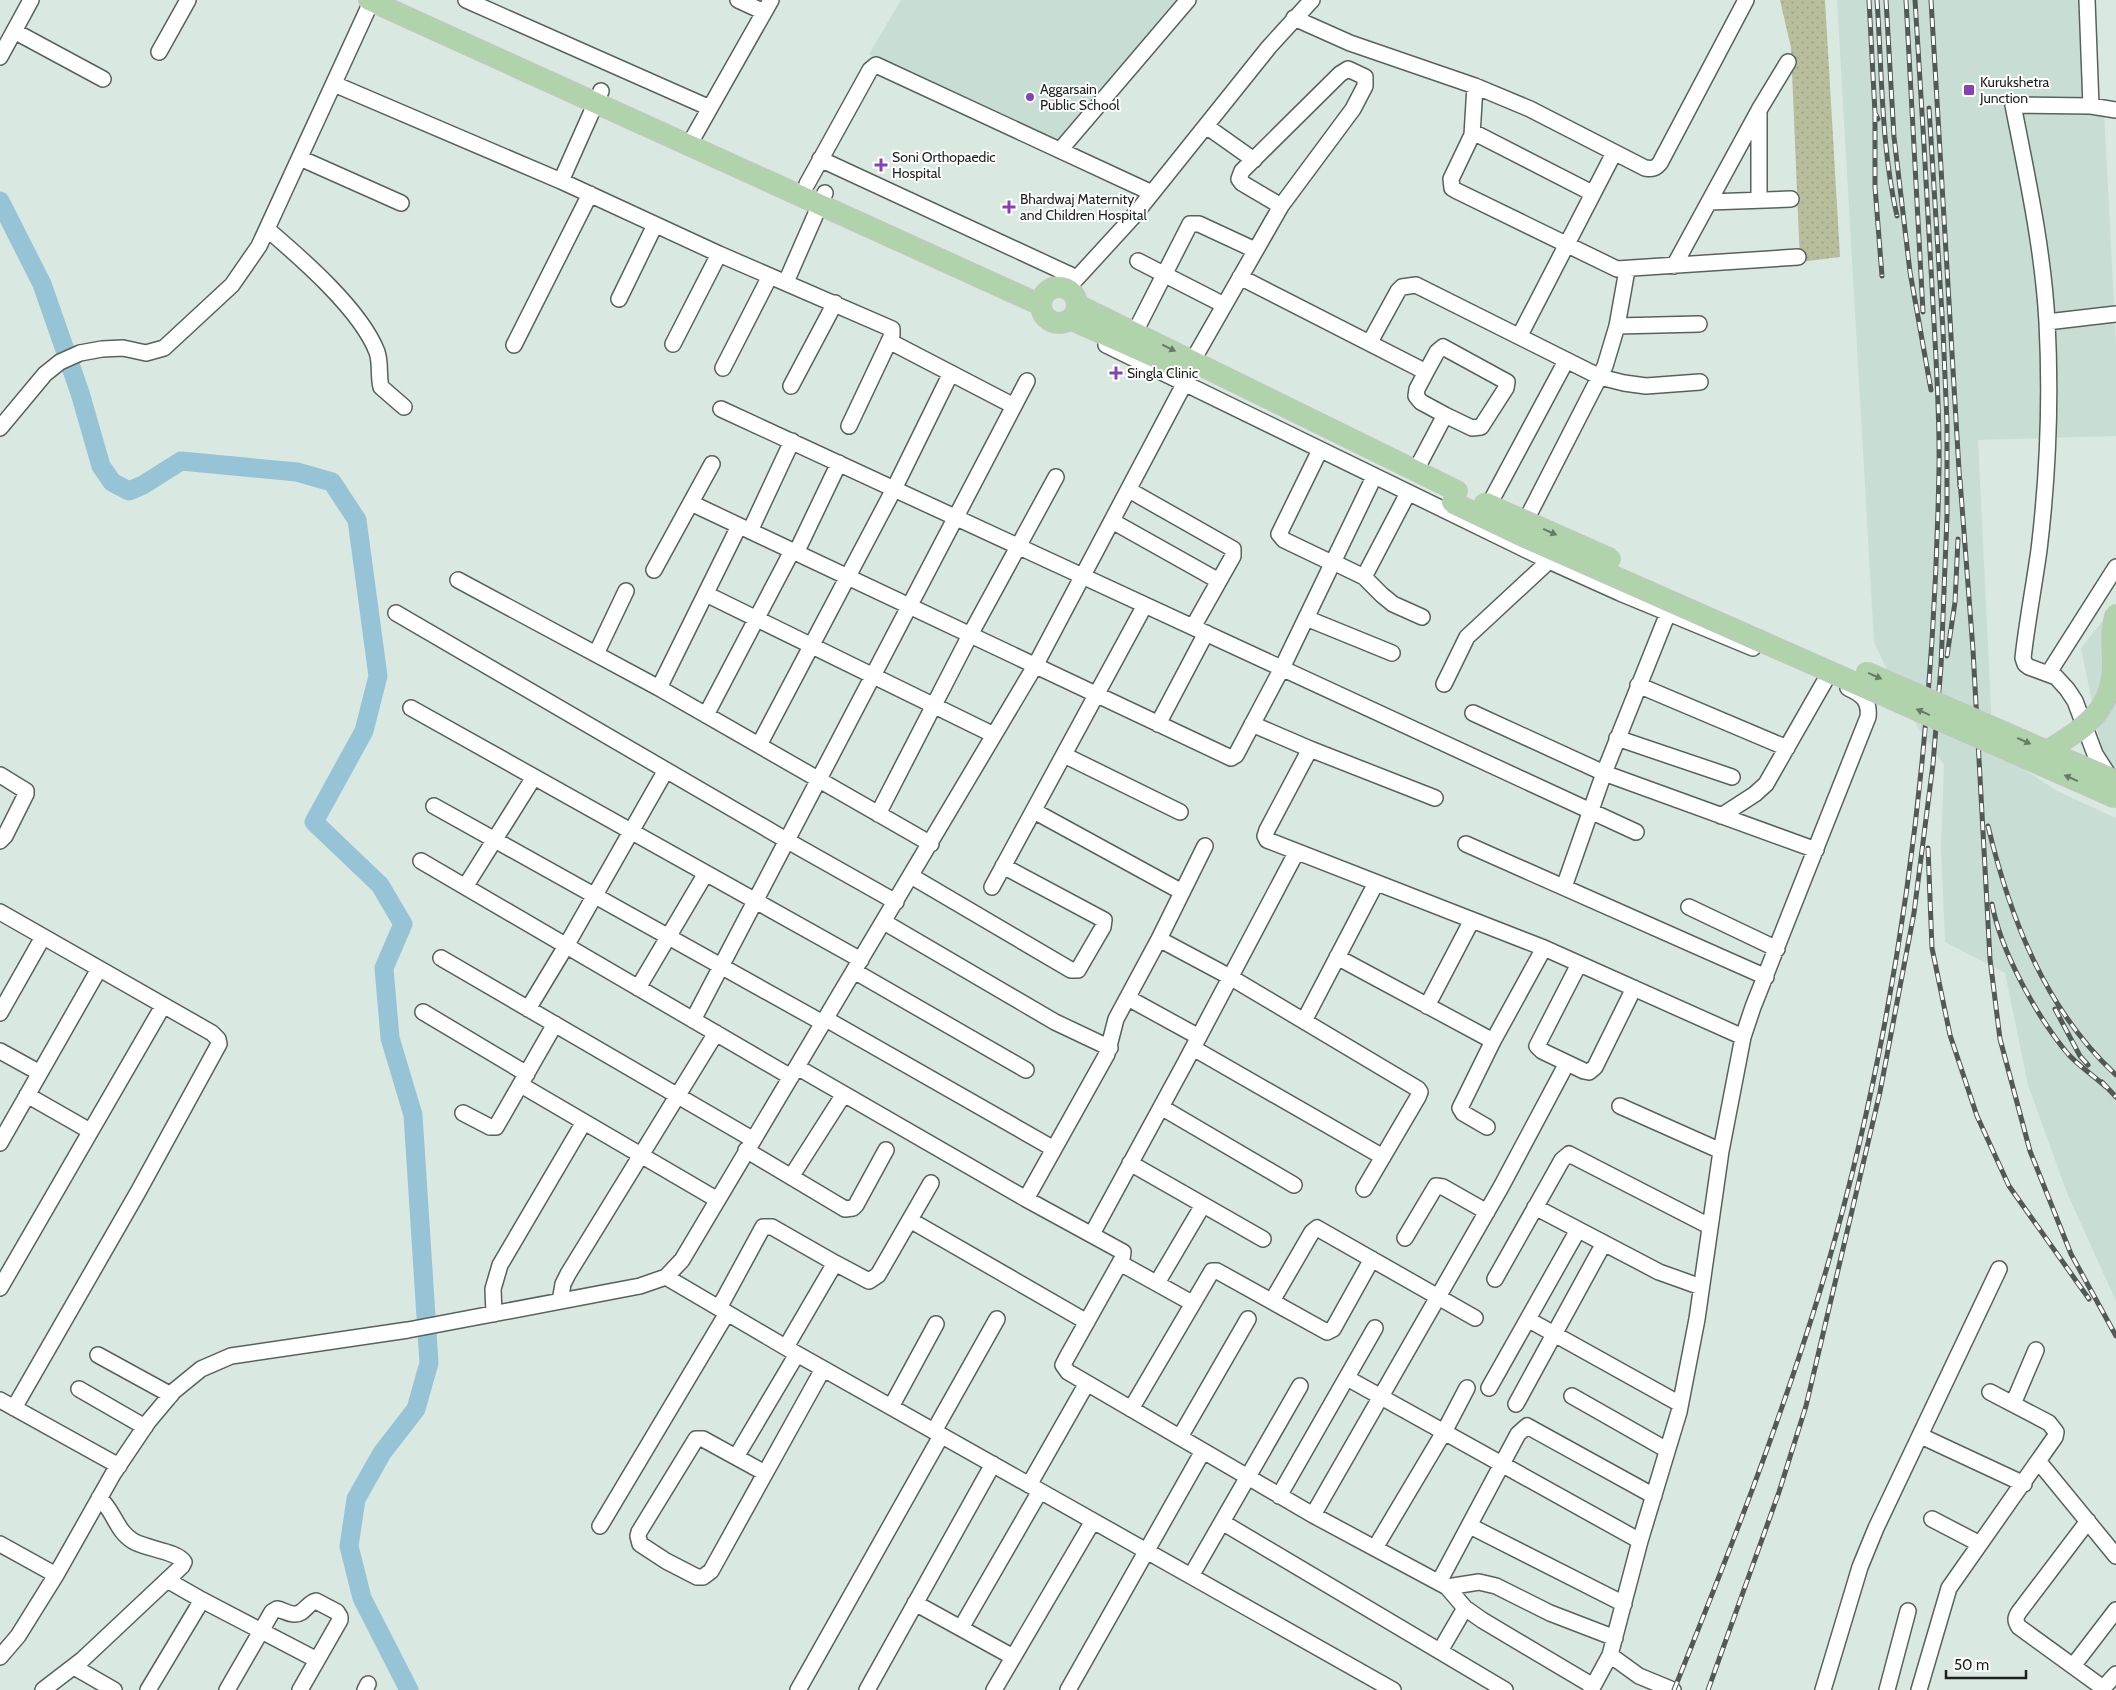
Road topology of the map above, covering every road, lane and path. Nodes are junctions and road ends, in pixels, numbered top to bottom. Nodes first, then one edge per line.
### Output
1 (31, 0) edge
2 (188, 0) edge
3 (371, 0) edge
4 (402, 0) edge
5 (466, 0) edge
6 (738, 0) edge
7 (1188, 0) edge
8 (1312, 0) edge
9 (1746, 0) edge
10 (2087, 0) edge
11 (768, 6) edge
12 (1294, 18) junction
13 (14, 31) junction
14 (159, 52) dead end
15 (0, 57) edge
16 (1788, 62) dead end
17 (103, 79) dead end
18 (334, 84) junction
19 (1475, 86) junction
20 (598, 97) junction
21 (2091, 106) junction
22 (710, 108) junction
23 (1760, 110) junction
24 (2116, 110) edge
25 (1206, 126) junction
26 (1473, 132) junction
27 (693, 139) junction
28 (1061, 148) junction
29 (1614, 153) junction
30 (300, 158) junction
31 (820, 159) junction
32 (1254, 160) junction
33 (561, 181) junction
34 (807, 184) junction
35 (1152, 193) junction
36 (1592, 193) junction
37 (590, 194) junction
38 (823, 198) junction
39 (1791, 199) dead end
40 (1759, 200) junction
41 (1709, 202) junction
42 (401, 203) dead end
43 (1281, 206) junction
44 (655, 224) junction
45 (267, 229) junction
46 (1567, 245) junction
47 (1255, 250) junction
48 (719, 254) junction
49 (1798, 257) dead end
50 (1138, 261) dead end
51 (1674, 266) junction
52 (1627, 270) junction
53 (1164, 274) junction
54 (770, 276) junction
55 (1240, 277) junction
56 (786, 282) junction
57 (619, 299) dead end
58 (1043, 299) junction
59 (835, 303) junction
60 (1071, 303) junction
61 (1224, 305) junction
62 (2116, 314) edge
63 (2047, 322) junction
64 (1699, 324) dead end
65 (1617, 326) junction
66 (1135, 332) junction
67 (1520, 336) junction
68 (889, 341) junction
69 (1370, 342) junction
70 (673, 344) dead end
71 (514, 345) dead end
72 (1566, 361) junction
73 (723, 368) dead end
74 (1189, 372) junction
75 (1426, 372) junction
76 (951, 373) junction
77 (1600, 377) junction
78 (1026, 381) dead end
79 (1700, 382) dead end
80 (791, 386) dead end
81 (1014, 406) junction
82 (404, 407) dead end
83 (721, 409) dead end
84 (1445, 415) junction
85 (849, 426) dead end
86 (0, 428) edge
87 (792, 442) junction
88 (1320, 450) junction
89 (839, 463) junction
90 (712, 464) dead end
91 (1416, 470) junction
92 (1056, 476) dead end
93 (1374, 477) junction
94 (894, 489) junction
95 (1129, 490) junction
96 (1408, 493) junction
97 (1455, 497) junction
98 (691, 503) junction
99 (955, 517) junction
100 (1112, 521) junction
101 (1477, 527) junction
102 (744, 529) junction
103 (1513, 544) junction
104 (1018, 546) junction
105 (794, 552) junction
106 (1549, 561) junction
107 (1333, 562) junction
108 (2116, 567) edge
109 (654, 570) dead end
110 (1083, 576) junction
111 (848, 577) junction
112 (1364, 577) junction
113 (458, 580) dead end
114 (1219, 581) junction
115 (626, 591) dead end
116 (706, 594) junction
117 (1146, 605) junction
118 (908, 606) junction
119 (396, 613) dead end
120 (1668, 613) junction
121 (2116, 614) edge
122 (1422, 617) dead end
123 (1306, 618) junction
124 (756, 619) junction
125 (1200, 630) junction
126 (970, 635) junction
127 (811, 646) junction
128 (1392, 653) dead end
129 (596, 654) junction
130 (1035, 666) junction
131 (1282, 668) junction
132 (2048, 674) junction
133 (872, 676) junction
134 (1826, 678) junction
135 (1444, 684) dead end
136 (1638, 685) junction
137 (659, 688) junction
138 (1097, 695) junction
139 (934, 706) junction
140 (411, 708) dead end
141 (1472, 713) dead end
142 (706, 715) junction
143 (1158, 724) junction
144 (1252, 724) junction
145 (994, 735) junction
146 (1617, 738) junction
147 (759, 745) junction
148 (1787, 748) junction
149 (1310, 749) junction
150 (2047, 751) junction
151 (1064, 755) junction
152 (666, 770) junction
153 (1604, 773) junction
154 (0, 775) edge
155 (534, 777) junction
156 (1732, 777) dead end
157 (818, 779) junction
158 (2116, 782) edge
159 (2116, 787) edge
160 (1436, 798) dead end
161 (2116, 798) edge
162 (434, 806) dead end
163 (1034, 811) junction
164 (1590, 811) junction
165 (1180, 812) dead end
166 (878, 814) junction
167 (1721, 816) junction
168 (631, 831) junction
169 (1636, 832) dead end
170 (495, 840) junction
171 (786, 840) junction
172 (0, 841) edge
173 (931, 844) junction
174 (1466, 844) dead end
175 (1205, 846) dead end
176 (1816, 850) junction
177 (1296, 853) junction
178 (421, 861) dead end
179 (1003, 866) junction
180 (706, 873) junction
181 (911, 876) junction
182 (1376, 884) junction
183 (465, 887) junction
184 (992, 887) dead end
185 (1564, 887) junction
186 (1182, 892) junction
187 (595, 896) junction
188 (754, 900) junction
189 (896, 902) junction
190 (1689, 907) dead end
191 (0, 912) edge
192 (1472, 920) junction
193 (884, 922) junction
194 (668, 936) junction
195 (43, 937) junction
196 (1159, 939) junction
197 (566, 946) junction
198 (1544, 948) junction
199 (1777, 948) junction
200 (1337, 957) junction
201 (440, 958) dead end
202 (1579, 964) junction
203 (720, 965) junction
204 (858, 966) junction
205 (99, 970) junction
206 (1230, 977) junction
207 (1766, 977) junction
208 (638, 988) junction
209 (1634, 988) junction
210 (1128, 998) junction
211 (163, 1006) junction
212 (1428, 1006) junction
213 (528, 1009) junction
214 (423, 1012) dead end
215 (0, 1013) edge
216 (693, 1020) junction
217 (825, 1021) junction
218 (1304, 1021) junction
219 (555, 1024) junction
220 (716, 1033) junction
221 (1743, 1037) junction
222 (1493, 1041) junction
223 (1196, 1043) junction
224 (1110, 1048) junction
225 (0, 1052) edge
226 (1566, 1063) junction
227 (1026, 1070) dead end
228 (794, 1072) junction
229 (40, 1073) junction
230 (524, 1080) junction
231 (844, 1094) junction
232 (27, 1095) junction
233 (676, 1095) junction
234 (1620, 1106) dead end
235 (1161, 1107) junction
236 (463, 1113) dead end
237 (584, 1122) junction
238 (1487, 1127) dead end
239 (90, 1131) junction
240 (0, 1143) edge
241 (749, 1144) junction
242 (1054, 1149) junction
243 (886, 1150) dead end
244 (1721, 1151) junction
245 (640, 1155) junction
246 (1383, 1157) junction
247 (1130, 1163) junction
248 (791, 1177) junction
249 (931, 1183) dead end
250 (1294, 1185) dead end
251 (1364, 1189) dead end
252 (716, 1199) junction
253 (1026, 1199) junction
254 (1203, 1204) junction
255 (1535, 1207) junction
256 (1487, 1212) junction
257 (910, 1220) junction
258 (1709, 1226) junction
259 (1578, 1230) junction
260 (1092, 1234) junction
261 (1406, 1238) dead end
262 (1263, 1239) dead end
263 (1604, 1243) junction
264 (1372, 1260) junction
265 (835, 1263) junction
266 (1120, 1263) junction
267 (1999, 1269) dead end
268 (666, 1277) junction
269 (1495, 1279) dead end
270 (1157, 1283) junction
271 (1701, 1287) junction
272 (0, 1288) edge
273 (1438, 1297) junction
274 (560, 1301) junction
275 (1272, 1301) junction
276 (1192, 1303) junction
277 (723, 1310) junction
278 (494, 1314) junction
279 (1475, 1318) dead end
280 (997, 1319) dead end
281 (1248, 1319) dead end
282 (1529, 1320) junction
283 (1087, 1322) junction
284 (936, 1324) dead end
285 (1376, 1328) dead end
286 (1554, 1334) junction
287 (2036, 1350) dead end
288 (791, 1351) junction
289 (98, 1356) dead end
290 (823, 1369) junction
291 (1347, 1378) junction
292 (1087, 1383) junction
293 (1300, 1386) dead end
294 (1467, 1388) dead end
295 (1489, 1388) dead end
296 (79, 1389) dead end
297 (1990, 1392) dead end
298 (170, 1395) junction
299 (1572, 1396) dead end
300 (1382, 1397) junction
301 (0, 1400) edge
302 (1516, 1404) dead end
303 (1680, 1404) junction
304 (2013, 1404) junction
305 (892, 1407) junction
306 (14, 1408) junction
307 (1131, 1409) junction
308 (145, 1427) junction
309 (1444, 1432) junction
310 (938, 1433) junction
311 (1921, 1436) junction
312 (1180, 1437) junction
313 (1203, 1450) junction
314 (1667, 1450) junction
315 (736, 1457) junction
316 (2039, 1462) junction
317 (993, 1464) junction
318 (1502, 1465) junction
319 (118, 1466) junction
320 (765, 1473) junction
321 (1248, 1477) junction
322 (2024, 1484) junction
323 (1035, 1488) junction
324 (1279, 1496) junction
325 (1654, 1496) junction
326 (100, 1498) junction
327 (1313, 1516) junction
328 (1932, 1519) dead end
329 (1093, 1521) junction
330 (2088, 1521) junction
331 (1222, 1522) junction
332 (600, 1526) dead end
333 (1470, 1526) junction
334 (1640, 1541) junction
335 (0, 1544) edge
336 (1980, 1544) junction
337 (1375, 1548) junction
338 (1147, 1551) junction
339 (2116, 1556) edge
340 (56, 1575) junction
341 (1191, 1576) junction
342 (167, 1580) junction
343 (1443, 1584) junction
344 (202, 1600) junction
345 (915, 1603) junction
346 (1624, 1604) junction
347 (1465, 1608) junction
348 (2116, 1610) edge
349 (1908, 1611) dead end
350 (961, 1628) junction
351 (262, 1630) junction
352 (1615, 1638) junction
353 (1440, 1651) junction
354 (1610, 1655) junction
355 (1013, 1656) junction
356 (0, 1657) edge
357 (317, 1660) junction
358 (2073, 1666) junction
359 (74, 1667) junction
360 (2114, 1679) edge
361 (89, 1684) edge
362 (1592, 1688) edge
363 (43, 1690) edge
364 (114, 1690) edge
365 (148, 1690) edge
366 (228, 1690) edge
367 (300, 1690) edge
368 (798, 1690) edge
369 (867, 1690) edge
370 (994, 1690) edge
371 (1068, 1690) edge
372 (1393, 1690) edge
373 (1505, 1690) edge
374 (1673, 1690) edge
375 (1823, 1690) edge
376 (1887, 1690) edge
377 (1919, 1690) edge

1 - 13 street
2 - 14 street
3 - 18 street
3 - 20 main road
4 - 20 main road
5 - 22 street
6 - 11 street
7 - 28 street
8 - 12 street
9 - 29 street
10 - 21 street
11 - 22 street
12 - 19 street
12 - 25 street
13 - 15 street
13 - 17 street
16 - 23 street
18 - 30 street
18 - 33 street
19 - 26 street
19 - 29 street
20 - 27 main road
20 - 33 street
21 - 24 street
21 - 63 street
22 - 27 street
23 - 40 street
23 - 41 street
25 - 32 street
25 - 35 street
26 - 36 street
26 - 46 street
27 - 34 main road
27 - 38 main road
28 - 31 street
28 - 35 street
29 - 36 street
30 - 42 street
30 - 45 street
31 - 34 street
31 - 60 street
32 - 43 street
32 - 43 street
33 - 37 street
34 - 38 main road
35 - 60 street
36 - 46 street
37 - 44 street
37 - 71 street
38 - 56 street
38 - 58 main road
39 - 40 street
40 - 41 street
41 - 51 street
43 - 47 street
44 - 48 street
44 - 57 street
45 - 82 street
45 - 86 street
46 - 52 street
46 - 67 street
47 - 53 street
47 - 55 street
48 - 54 street
48 - 70 street
49 - 51 street
50 - 53 street
51 - 52 street
52 - 65 street
53 - 61 street
53 - 66 street
54 - 56 street
54 - 73 street
55 - 61 street
55 - 69 street
56 - 59 street
58 - 60 main road
58 - 60 main road
59 - 68 street
59 - 80 street
60 - 66 main road
60 - 74 main road
61 - 74 street
62 - 63 street
63 - 132 street
64 - 65 street
65 - 77 street
66 -> 74 main road
67 - 69 street
67 - 72 street
68 - 76 street
68 - 85 street
69 - 75 street
72 - 77 street
72 - 101 street
74 - 88 street
74 - 91 main road
74 - 95 street
74 - 97 main road
75 - 84 street
75 - 84 street
76 - 81 street
76 - 94 street
77 - 79 street
77 - 103 street
78 - 81 street
81 - 99 street
83 - 87 street
84 - 91 street
87 - 89 street
87 - 102 street
88 - 93 street
88 - 107 street
89 - 94 street
89 - 105 street
90 - 98 street
91 - 97 main road
92 - 104 street
93 - 96 street
93 - 107 street
94 - 99 street
94 - 111 street
95 - 100 street
95 - 114 street
96 - 101 street
96 - 112 street
97 -> 150 main road, bridge
161 -> 97 main road, bridge
98 - 102 street
98 - 109 street
99 - 104 street
99 - 118 street
100 - 110 street
100 - 114 street
101 - 103 street
102 - 105 street
102 - 116 street
103 - 106 street
104 - 110 street
104 - 126 street
105 - 111 street
105 - 124 street
106 - 120 street
106 - 135 street
107 - 112 street
107 - 123 street
108 - 132 street
110 - 117 street
110 - 130 street
111 - 118 street
111 - 127 street
112 - 122 street
113 - 129 street
114 - 125 street
115 - 129 street
116 - 124 street
116 - 137 street
117 - 125 street
117 - 138 street
118 - 126 street
118 - 133 street
119 - 152 street
120 - 134 street
120 - 136 street
121 - 150 main road, bridge
123 - 128 street
123 - 131 street
124 - 127 street
124 - 142 street
125 - 131 street
125 - 143 street
126 - 130 street
126 - 139 street
127 - 133 street
127 - 147 street
129 - 137 street
130 - 138 street
130 - 145 street
131 - 144 street
131 - 164 street
132 - 159 street
133 - 139 street
133 - 157 street
134 - 148 street
134 - 176 street
136 - 146 street
136 - 148 street
137 - 142 street
138 - 143 street
138 - 151 street
139 - 145 street
139 - 166 street
140 - 155 street
141 - 153 street
142 - 147 street
143 - 144 street
144 - 149 street
145 - 173 street
146 - 153 street
146 - 156 street
147 - 157 street
148 - 167 street
149 - 160 street
149 - 177 street
150 - 158 main road, bridge
151 - 163 street
151 - 165 street
152 - 168 street
152 - 171 street
153 - 164 street
153 - 167 street
154 - 172 street
155 - 168 street
155 - 170 street
157 - 166 street
157 - 171 street
162 - 170 street
163 - 179 street
163 - 186 street
164 - 169 street
164 - 185 street
166 - 173 street
167 - 176 street
168 - 180 street
168 - 187 street
170 - 183 street
170 - 187 street
171 - 188 street
171 - 189 street
173 - 181 street
174 - 185 street
175 - 186 street
176 - 199 street
177 - 182 street
177 - 206 street
178 - 183 street
179 - 181 street
179 - 184 street
180 - 188 street
180 - 194 street
181 - 189 street
182 - 192 street
182 - 200 street
183 - 197 street
185 - 207 street
186 - 196 street
187 - 194 street
187 - 197 street
188 - 203 street
188 - 204 street
189 - 193 street
190 - 199 street
191 - 195 street
192 - 198 street
192 - 212 street
193 - 204 street
193 - 224 street
194 - 203 street
194 - 208 street
195 - 205 street
195 - 215 street
196 - 206 street
196 - 210 street
197 - 208 street
197 - 213 street
198 - 202 street
198 - 222 street
199 - 207 street
200 - 212 street
200 - 218 street
201 - 213 street
202 - 209 street
202 - 226 street
203 - 216 street
203 - 217 street
204 - 217 street
204 - 227 street
205 - 211 street
205 - 229 street
206 - 218 street
206 - 223 street
207 - 221 street
208 - 216 street
209 - 221 street
209 - 226 street
210 - 223 street
210 - 224 street
211 - 239 street
211 - 306 street
212 - 222 street
213 - 219 street
214 - 230 street
216 - 220 street
217 - 228 street
217 - 242 street
218 - 246 street
219 - 230 street
219 - 233 street
220 - 228 street
220 - 233 street
221 - 244 street
222 - 238 street
223 - 235 street
223 - 246 street
224 - 242 street
225 - 229 street
226 - 256 street
228 - 231 street
228 - 241 street
229 - 232 street
230 - 236 street
230 - 237 street
231 - 248 street
231 - 253 street
232 - 239 street
232 - 240 street
233 - 241 street
233 - 245 street
234 - 244 street
235 - 247 street
235 - 250 street
237 - 245 street
237 - 278 street
239 - 272 street
241 - 248 street
241 - 252 street
242 - 253 street
243 - 248 street
244 - 258 street
245 - 252 street
245 - 274 street
246 - 251 street
247 - 254 street
247 - 260 street
249 - 257 street
252 - 268 street
253 - 260 street
254 - 262 street
254 - 270 street
255 - 258 street
255 - 259 street
255 - 269 street
256 - 261 street
256 - 273 street
257 - 265 street
257 - 283 street
258 - 271 street
259 - 263 street
259 - 282 street
260 - 266 street
263 - 271 street
263 - 286 street
264 - 273 street
264 - 275 street
264 - 275 street
265 - 277 street
265 - 288 street
266 - 270 street
266 - 283 street
267 - 311 street
268 - 274 street
268 - 277 street
270 - 276 street
271 - 303 street
273 - 279 street
273 - 300 street
274 - 278 street
275 - 276 street
276 - 307 street
277 - 288 street
277 - 332 street
278 - 298 street
280 - 310 street
281 - 312 street
282 - 286 street
282 - 295 street
283 - 292 street
284 - 305 street
285 - 291 street
286 - 302 street
286 - 303 street
287 - 304 street
288 - 290 street
288 - 315 street
289 - 298 street
290 - 305 street
290 - 320 street
291 - 300 street
291 - 324 street
292 - 307 street
292 - 323 street
293 - 321 street
294 - 309 street
296 - 308 street
297 - 304 street
298 - 308 street
299 - 314 street
300 - 309 street
300 - 327 street
301 - 306 street
303 - 314 street
304 - 316 street
305 - 310 street
306 - 319 street
307 - 312 street
308 - 319 street
309 - 318 street
309 - 337 street
310 - 317 street
310 - 368 street
311 - 322 street
311 - 375 street
312 - 313 street
313 - 321 street
313 - 338 street
314 - 325 street
315 - 320 street
315 - 320 street
316 - 322 street
316 - 330 street
317 - 323 street
317 - 345 street
318 - 325 street
318 - 333 street
318 - 334 street
319 - 326 street
321 - 324 street
321 - 331 street
322 - 336 street
323 - 329 street
323 - 350 street
324 - 327 street
325 - 334 street
326 - 340 street
326 - 342 street
327 - 337 street
328 - 336 street
329 - 338 street
329 - 355 street
330 - 339 street
330 - 358 street
331 - 341 street
331 - 353 street
333 - 343 street
333 - 346 street
334 - 346 street
335 - 340 street
336 - 377 street
337 - 343 street
338 - 341 street
338 - 371 street
340 - 356 street
341 - 372 street
342 - 344 street
342 - 359 street
343 - 347 street
343 - 352 street
344 - 351 street
344 - 365 street
345 - 350 street
345 - 369 street
346 - 352 street
347 - 353 street
347 - 362 street
348 - 358 street
349 - 376 street
350 - 355 street
351 - 357 street
351 - 357 street
351 - 366 street
352 - 354 street
353 - 373 street
354 - 362 street
354 - 374 street
355 - 370 street
357 - 367 street
358 - 360 street
359 - 361 street
359 - 363 street
361 - 364 street

